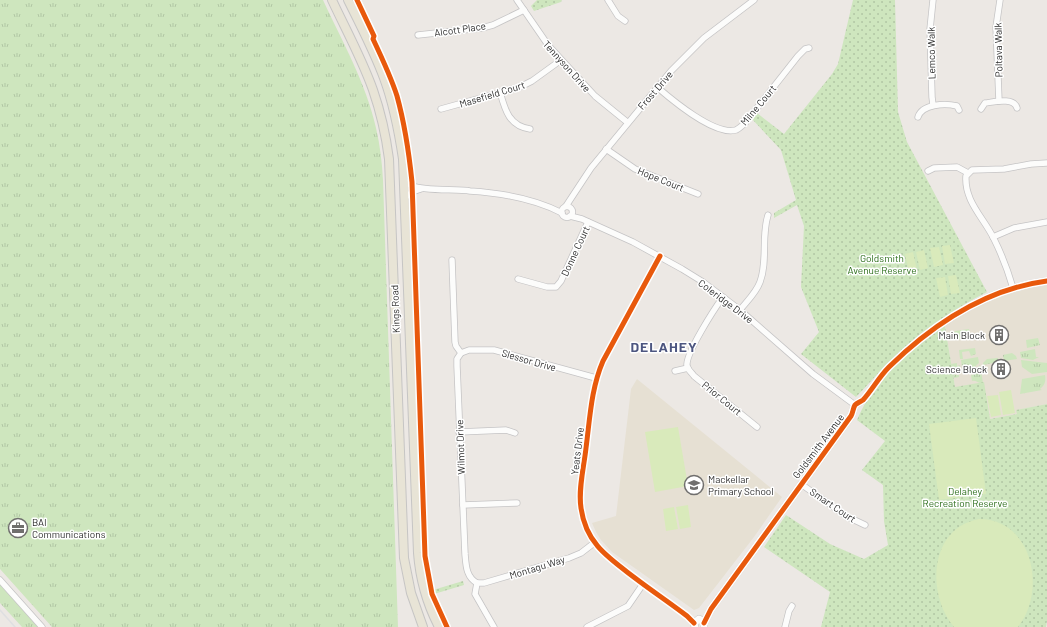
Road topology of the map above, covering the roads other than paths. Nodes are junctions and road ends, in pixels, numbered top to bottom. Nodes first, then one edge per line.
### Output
1 (332, 0) edge
2 (348, 0) edge
3 (517, 0) edge
4 (608, 0) edge
5 (754, 0) edge
6 (933, 0) edge
7 (1000, 0) edge
8 (524, 10) junction
9 (625, 21) dead end
10 (418, 35) dead end
11 (809, 48) dead end
12 (561, 60) junction
13 (657, 87) junction
14 (500, 92) junction
15 (999, 101) junction
16 (934, 105) junction
17 (1017, 108) dead end
18 (441, 109) dead end
19 (981, 109) dead end
20 (958, 110) dead end
21 (918, 117) dead end
22 (627, 122) junction
23 (530, 129) dead end
24 (606, 149) junction
25 (1047, 163) edge
26 (928, 171) dead end
27 (968, 173) junction
28 (405, 181) junction
29 (423, 189) junction
30 (698, 194) dead end
31 (406, 197) junction
32 (568, 210) junction
33 (768, 215) dead end
34 (588, 222) junction
35 (1047, 222) edge
36 (993, 237) junction
37 (660, 256) junction
38 (452, 260) dead end
39 (518, 279) dead end
40 (1047, 281) edge
41 (1013, 288) junction
42 (723, 297) junction
43 (740, 310) junction
44 (461, 353) junction
45 (688, 368) junction
46 (675, 371) dead end
47 (596, 378) junction
48 (855, 405) junction
49 (757, 427) dead end
50 (460, 432) junction
51 (516, 433) dead end
52 (801, 484) junction
53 (517, 503) dead end
54 (463, 505) junction
55 (865, 525) dead end
56 (594, 543) junction
57 (0, 580) edge
58 (477, 583) junction
59 (642, 584) junction
60 (792, 606) dead end
61 (699, 624) edge
62 (42, 627) edge
63 (423, 627) edge
64 (439, 627) edge
65 (494, 627) edge
66 (587, 627) edge
67 (785, 627) edge

1 - 63 main road, Kings Road
2 - 28 main road, Kings Road
3 - 8 street, Tennyson Drive
4 - 9 street
5 - 13 street, Frost Drive
6 - 16 street, Lemco Walk
7 - 15 street, Poltava Walk
8 - 10 street, Alcott Place
8 - 12 street, Tennyson Drive
11 - 13 street, Milne Court
12 - 14 street, Masefield Court
12 - 22 street, Tennyson Drive
13 - 22 street, Frost Drive
14 - 18 street, Masefield Court
14 - 23 street
15 - 17 street
15 - 19 street
16 - 20 street
16 - 21 street
22 - 24 street, Frost Drive
24 - 30 street, Hope Court
24 - 32 street, Frost Drive
25 - 27 street
26 - 27 street
27 - 36 street
28 - 29 street, Coleridge Drive
28 - 31 main road, Kings Road
29 - 31 street, Coleridge Drive
29 - 32 street, Coleridge Drive
31 - 64 main road, Kings Road
32 - 34 street, Coleridge Drive
33 - 43 street
34 - 37 street, Coleridge Drive
34 - 39 street, Donne Court
35 - 36 street
36 - 41 street
37 - 42 street, Coleridge Drive
37 - 47 street, Yeats Drive
38 - 44 street, Wilmot Drive
40 - 41 street, Goldsmith Avenue
41 - 48 street, Goldsmith Avenue
42 - 43 street, Coleridge Drive
42 - 45 street
43 - 48 street, Coleridge Drive
44 - 47 street, Slessor Drive
44 - 50 street, Wilmot Drive
45 - 46 street
45 - 49 street, Prior Court
47 - 56 street, Yeats Drive
48 - 52 street, Goldsmith Avenue
50 - 51 street
50 - 54 street, Wilmot Drive
52 - 55 street, Smart Court
52 - 61 street, Goldsmith Avenue
53 - 54 street
54 - 58 street, Wilmot Drive
56 - 58 street, Montagu Way
56 - 59 street, Yeats Drive
57 - 62 street
58 - 65 street, Wilmot Drive
59 - 61 street, Yeats Drive
59 - 66 street
60 - 67 street

